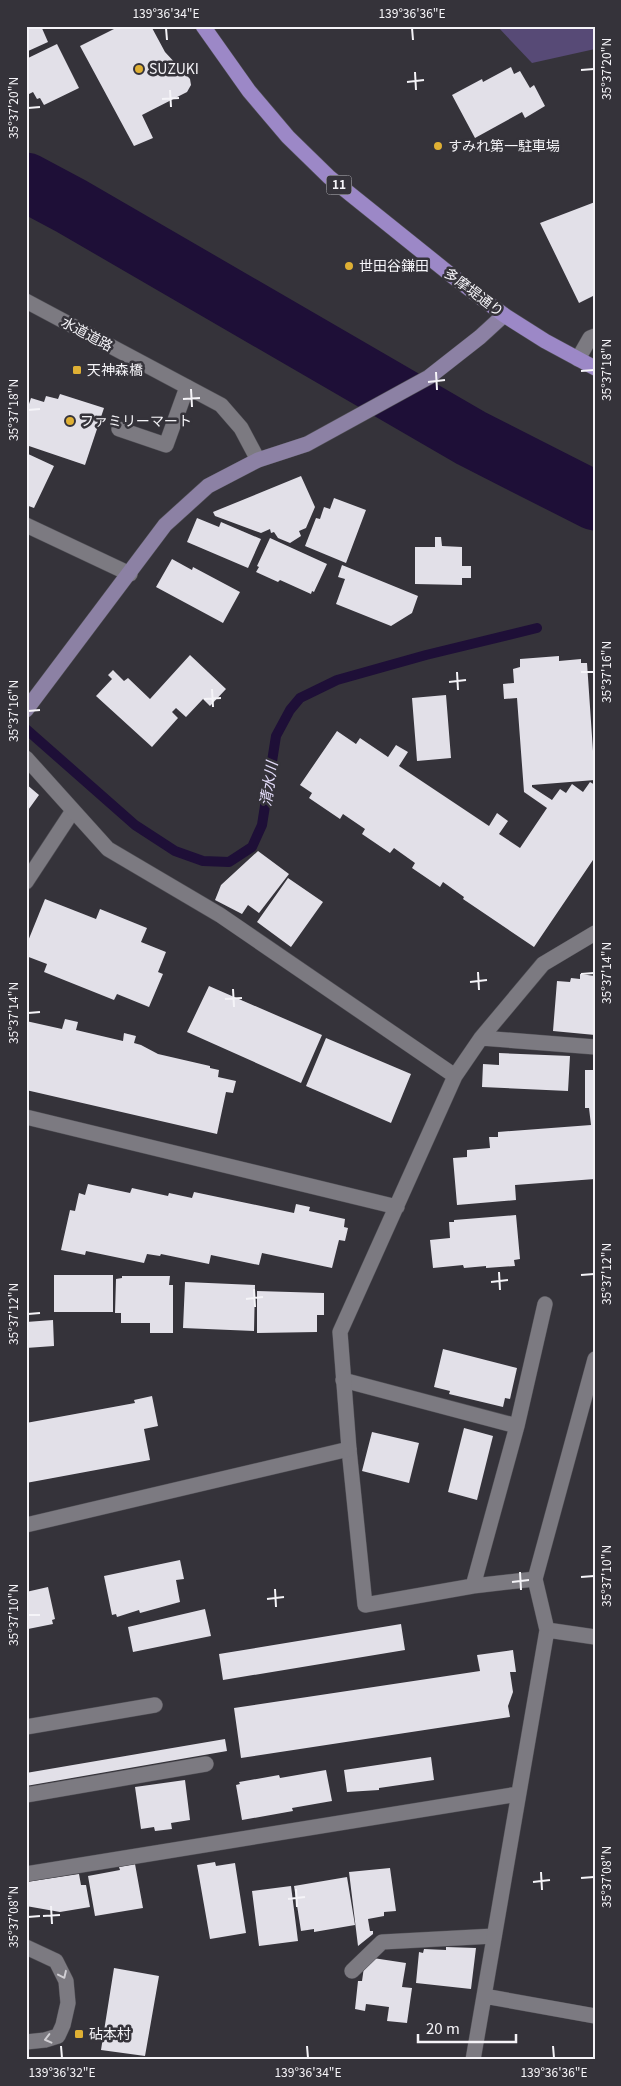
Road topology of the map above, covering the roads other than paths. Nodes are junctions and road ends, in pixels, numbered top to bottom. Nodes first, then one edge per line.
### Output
1 (203, 26) edge
2 (26, 301) edge
3 (504, 315) junction
4 (595, 336) edge
5 (578, 359) junction
6 (595, 368) edge
7 (187, 387) junction
8 (119, 429) dead end
9 (258, 460) junction
10 (26, 525) edge
11 (130, 574) junction
12 (26, 710) edge
13 (26, 758) edge
14 (72, 812) junction
15 (26, 882) edge
16 (595, 933) edge
17 (481, 1038) junction
18 (595, 1047) edge
19 (455, 1076) junction
20 (26, 1117) edge
21 (396, 1207) junction
22 (545, 1304) dead end
23 (595, 1359) edge
24 (344, 1380) junction
25 (517, 1426) junction
26 (349, 1449) junction
27 (26, 1525) edge
28 (535, 1578) junction
29 (474, 1586) junction
30 (546, 1630) junction
31 (595, 1637) edge
32 (155, 1705) dead end
33 (26, 1727) edge
34 (206, 1764) dead end
35 (518, 1794) junction
36 (26, 1795) edge
37 (26, 1874) edge
38 (494, 1936) junction
39 (26, 1947) edge
40 (352, 1971) dead end
41 (484, 1996) junction
42 (595, 2016) edge
43 (26, 2042) edge
44 (473, 2060) edge

1 - 3 main road, 多摩堤通り / 11
2 - 7 street, 水道道路
3 - 5 main road, 多摩堤通り / 11
3 - 9 street
4 - 5 street
5 - 6 main road, 多摩堤通り / 11
7 - 8 street
7 - 9 street, 水道道路
9 - 11 street
10 - 11 street
11 - 12 street
13 - 14 street
14 - 15 street
14 - 19 street
16 - 17 street
17 - 18 street
17 - 19 street
19 - 21 street
20 - 21 street
21 - 24 street
22 - 25 street
23 - 28 street
24 - 25 street
24 - 26 street
25 - 29 street
26 - 27 street
26 - 29 street
28 - 29 street
28 - 30 street
30 - 31 street
30 - 35 street
32 - 33 street
34 - 36 street
35 - 37 street
35 - 38 street
38 - 40 street
38 - 41 street
39 -> 43 street
41 - 42 street
41 - 44 street

